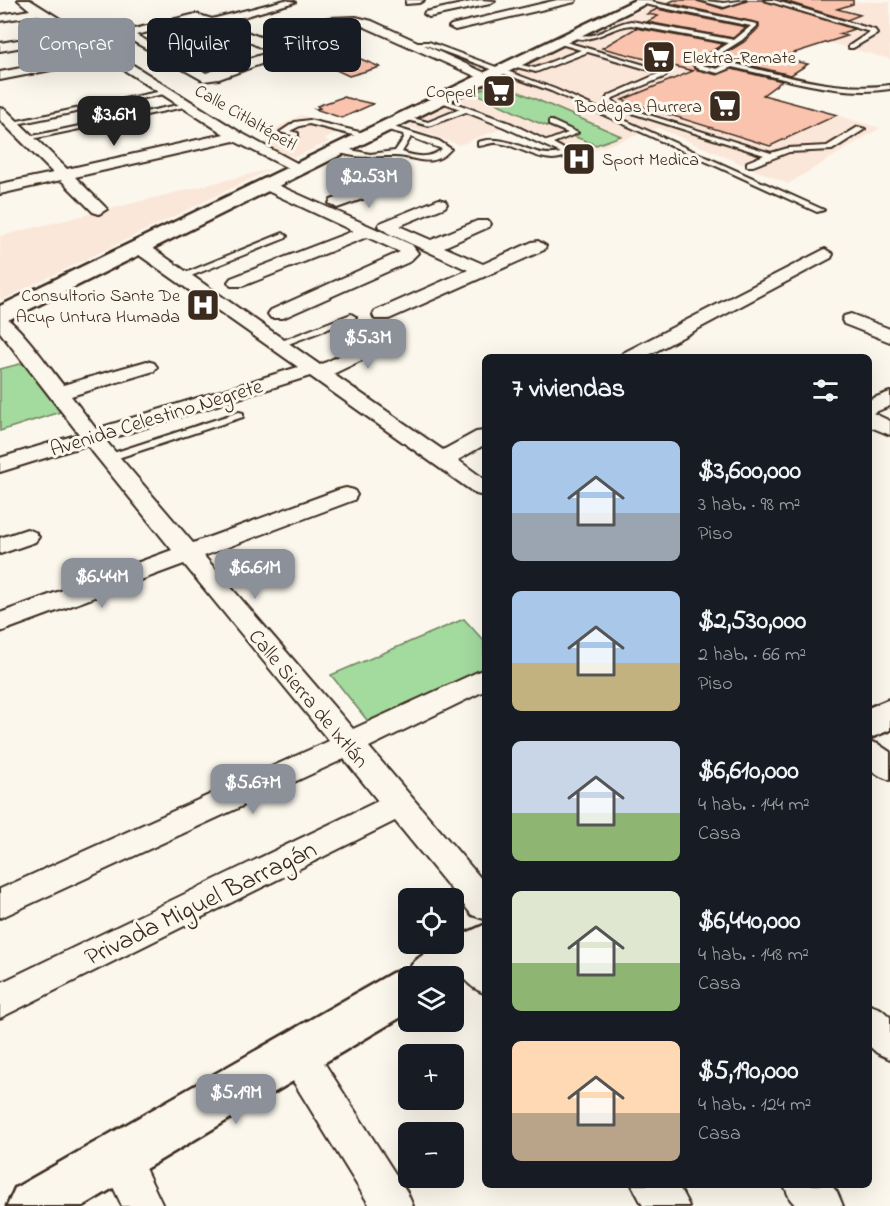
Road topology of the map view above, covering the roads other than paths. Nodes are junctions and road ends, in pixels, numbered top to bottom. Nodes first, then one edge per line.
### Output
1 (23, 0) edge
2 (494, 0) edge
3 (571, 0) edge
4 (701, 0) edge
5 (743, 0) edge
6 (767, 0) edge
7 (632, 7) edge
8 (41, 11) junction
9 (429, 14) dead end
10 (52, 18) edge
11 (229, 18) edge
12 (309, 18) edge
13 (361, 21) edge
14 (1, 23) edge
15 (455, 27) dead end
16 (655, 27) junction
17 (696, 27) dead end
18 (147, 28) edge
19 (741, 36) junction
20 (251, 37) edge
21 (566, 39) junction
22 (263, 40) edge
23 (260, 41) junction
24 (734, 42) junction
25 (18, 44) edge
26 (147, 45) edge
27 (0, 47) edge
28 (851, 47) dead end
29 (588, 51) junction
30 (715, 56) junction
31 (251, 63) edge
32 (730, 65) junction
33 (500, 71) junction
34 (21, 72) edge
35 (135, 72) edge
36 (193, 72) edge
37 (224, 72) edge
38 (0, 76) edge
39 (890, 87) edge
40 (167, 92) junction
41 (433, 104) junction
42 (187, 105) junction
43 (467, 109) junction
44 (0, 112) edge
45 (452, 116) junction
46 (12, 123) junction
47 (552, 123) dead end
48 (406, 125) junction
49 (861, 129) dead end
50 (295, 135) dead end
51 (236, 136) junction
52 (365, 136) junction
53 (27, 138) junction
54 (547, 143) junction
55 (481, 144) dead end
56 (337, 149) junction
57 (397, 153) junction
58 (771, 154) junction
59 (750, 164) dead end
60 (299, 168) junction
61 (64, 175) junction
62 (271, 181) junction
63 (391, 184) dead end
64 (0, 189) edge
65 (336, 203) junction
66 (439, 204) dead end
67 (99, 210) dead end
68 (820, 210) dead end
69 (483, 224) dead end
70 (386, 226) junction
71 (368, 231) junction
72 (283, 236) dead end
73 (138, 246) junction
74 (432, 246) junction
75 (538, 246) dead end
76 (825, 254) dead end
77 (484, 271) junction
78 (183, 276) junction
79 (237, 282) dead end
80 (277, 314) dead end
81 (0, 315) edge
82 (382, 315) dead end
83 (351, 317) dead end
84 (851, 320) dead end
85 (0, 321) edge
86 (890, 336) edge
87 (279, 344) junction
88 (380, 344) dead end
89 (636, 354) edge
90 (147, 367) dead end
91 (315, 371) junction
92 (58, 393) junction
93 (890, 398) edge
94 (872, 406) edge
95 (240, 415) dead end
96 (872, 420) edge
97 (890, 429) edge
98 (91, 436) junction
99 (482, 438) edge
100 (108, 458) junction
101 (442, 460) junction
102 (0, 465) edge
103 (482, 488) edge
104 (346, 495) dead end
105 (27, 537) dead end
106 (0, 546) edge
107 (188, 554) junction
108 (0, 623) edge
109 (482, 680) edge
110 (890, 713) edge
111 (872, 723) edge
112 (349, 744) junction
113 (872, 755) edge
114 (890, 768) edge
115 (400, 804) junction
116 (482, 903) edge
117 (0, 904) edge
118 (479, 959) edge
119 (458, 966) edge
120 (398, 994) edge
121 (0, 1000) edge
122 (872, 1025) edge
123 (890, 1041) edge
124 (296, 1052) junction
125 (118, 1155) junction
126 (654, 1188) edge
127 (807, 1188) edge
128 (33, 1206) edge
129 (143, 1206) edge
130 (393, 1206) edge
131 (669, 1206) edge
132 (823, 1206) edge

1 - 8 street, Calle Citlaltépetl
2 - 9 street
3 - 15 street
4 - 5 lane
6 - 28 lane
7 - 16 lane
7 - 19 lane
7 - 21 main road
8 - 10 street, Calle Citlaltépetl
8 - 14 street
11 - 12 street
13 - 33 street
16 - 21 lane
16 - 24 lane
17 - 19 lane
18 - 26 street
19 - 24 lane
20 - 23 street
21 - 29 lane
21 - 33 main road
22 - 23 street
23 - 31 street
24 - 30 lane
25 - 27 street
29 - 33 lane
29 - 58 lane
30 - 32 lane
30 - 32 lane
32 - 39 lane
33 - 41 main road
33 - 68 lane
34 - 38 street
35 - 40 street, Calle Citlaltépetl
36 - 37 street
40 - 42 street, Calle Citlaltépetl
40 - 46 lane
41 - 43 lane
41 - 45 lane
41 - 48 main road
42 - 51 street, Calle Citlaltépetl
42 - 53 lane
43 - 45 lane
43 - 54 lane
44 - 46 street
45 - 48 lane
46 - 53 street
47 - 54 lane
48 - 52 main road
48 - 57 lane
48 - 57 lane
49 - 58 lane
50 - 52 lane
51 - 60 street, Calle Citlaltépetl
51 - 61 street
52 - 56 main road
53 - 61 street
54 - 55 lane
56 - 57 lane
56 - 60 main road
58 - 59 lane
60 - 62 main road
61 - 64 street
61 - 67 street
62 - 65 street
62 - 71 street
62 - 73 main road
63 - 65 street
65 - 70 street
66 - 70 street
69 - 74 street
70 - 74 street
71 - 79 street
71 - 80 street
72 - 78 lane
73 - 78 street
73 - 81 main road
74 - 77 street
75 - 77 street
76 - 89 street
77 - 82 street
78 - 87 street
83 - 87 lane
84 - 86 street
85 - 92 street, Calle Sierra de Ixtlán
87 - 91 street
88 - 91 street, Avenida Celestino Negrete
90 - 92 street
91 - 98 street, Avenida Celestino Negrete
91 - 101 street
92 - 98 street, Calle Sierra de Ixtlán
93 - 94 street
95 - 100 lane
96 - 97 street
98 - 100 street, Calle Sierra de Ixtlán
98 - 102 street, Avenida Celestino Negrete
99 - 101 street
100 - 107 street, Calle Sierra de Ixtlán
101 - 103 street
104 - 107 street
105 - 106 street
107 - 108 street
107 - 112 street, Calle Sierra de Ixtlán
109 - 112 street
110 - 111 main road
112 - 115 street, Calle Sierra de Ixtlán
112 - 117 street
113 - 114 street
115 - 116 street, Calle Sierra de Ixtlán
115 - 121 street, Privada Miguel Barragán
118 - 119 main road
120 - 124 main road
122 - 123 street
124 - 125 main road
124 - 130 street
125 - 128 main road
125 - 129 street
126 - 131 street
127 - 132 street

